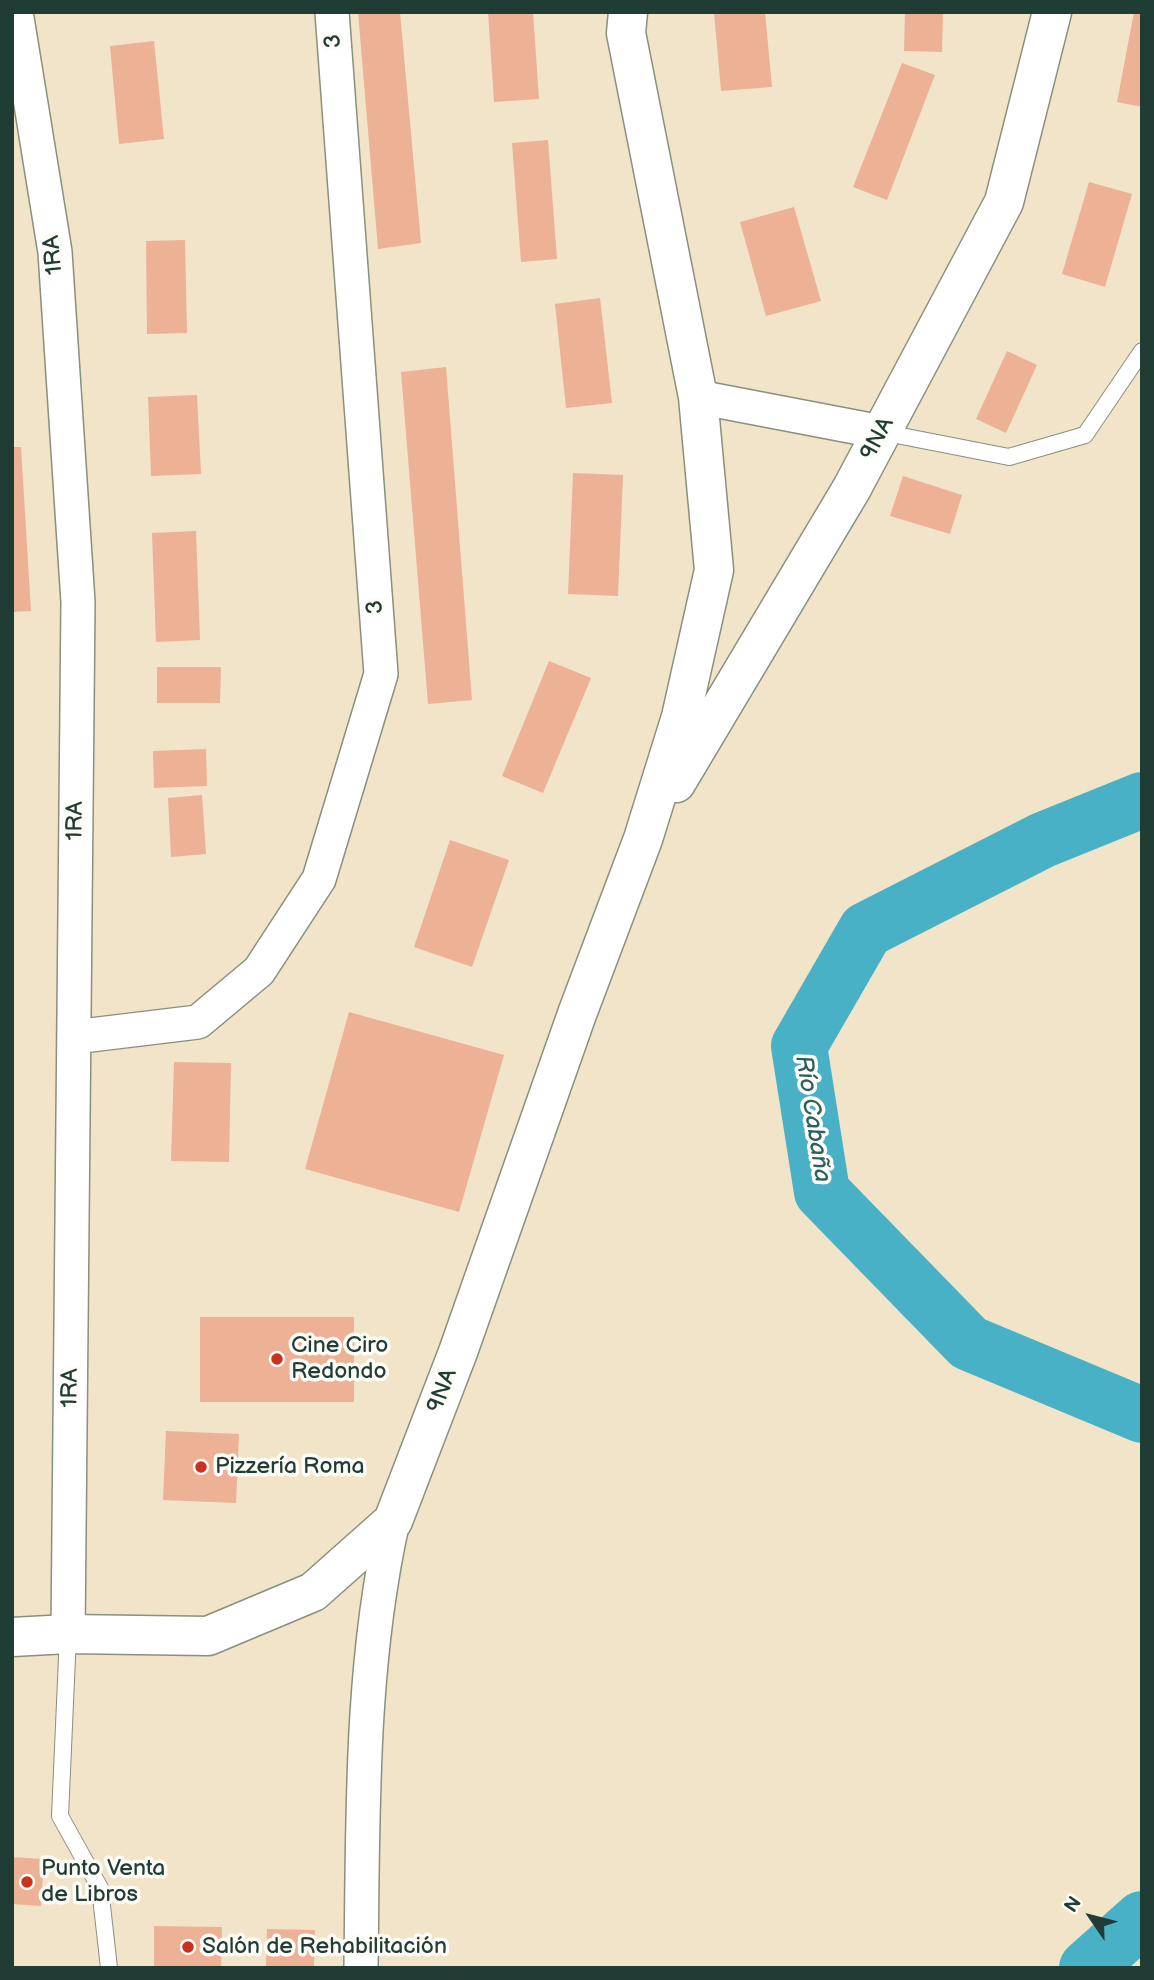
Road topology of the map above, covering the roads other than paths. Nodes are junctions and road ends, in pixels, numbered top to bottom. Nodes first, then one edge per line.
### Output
1 (16, 12) edge
2 (332, 12) edge
3 (628, 12) edge
4 (1052, 12) edge
5 (1142, 351) edge
6 (698, 397) junction
7 (881, 432) junction
8 (643, 839) junction
9 (74, 1037) junction
10 (393, 1521) junction
11 (68, 1634) junction
12 (12, 1637) edge
13 (109, 1968) edge
14 (361, 1968) edge

1 - 9 street, 1RA
2 - 9 street, 3
3 - 6 street, 9NA
4 - 7 street, 9NA
5 - 7 lane
6 - 7 street
6 - 8 street, 9NA
7 - 8 street, 9NA
8 - 10 street, 9NA
9 - 11 street, 1RA
10 - 11 street
10 - 14 street, 9NA
11 - 12 street
11 - 13 lane

